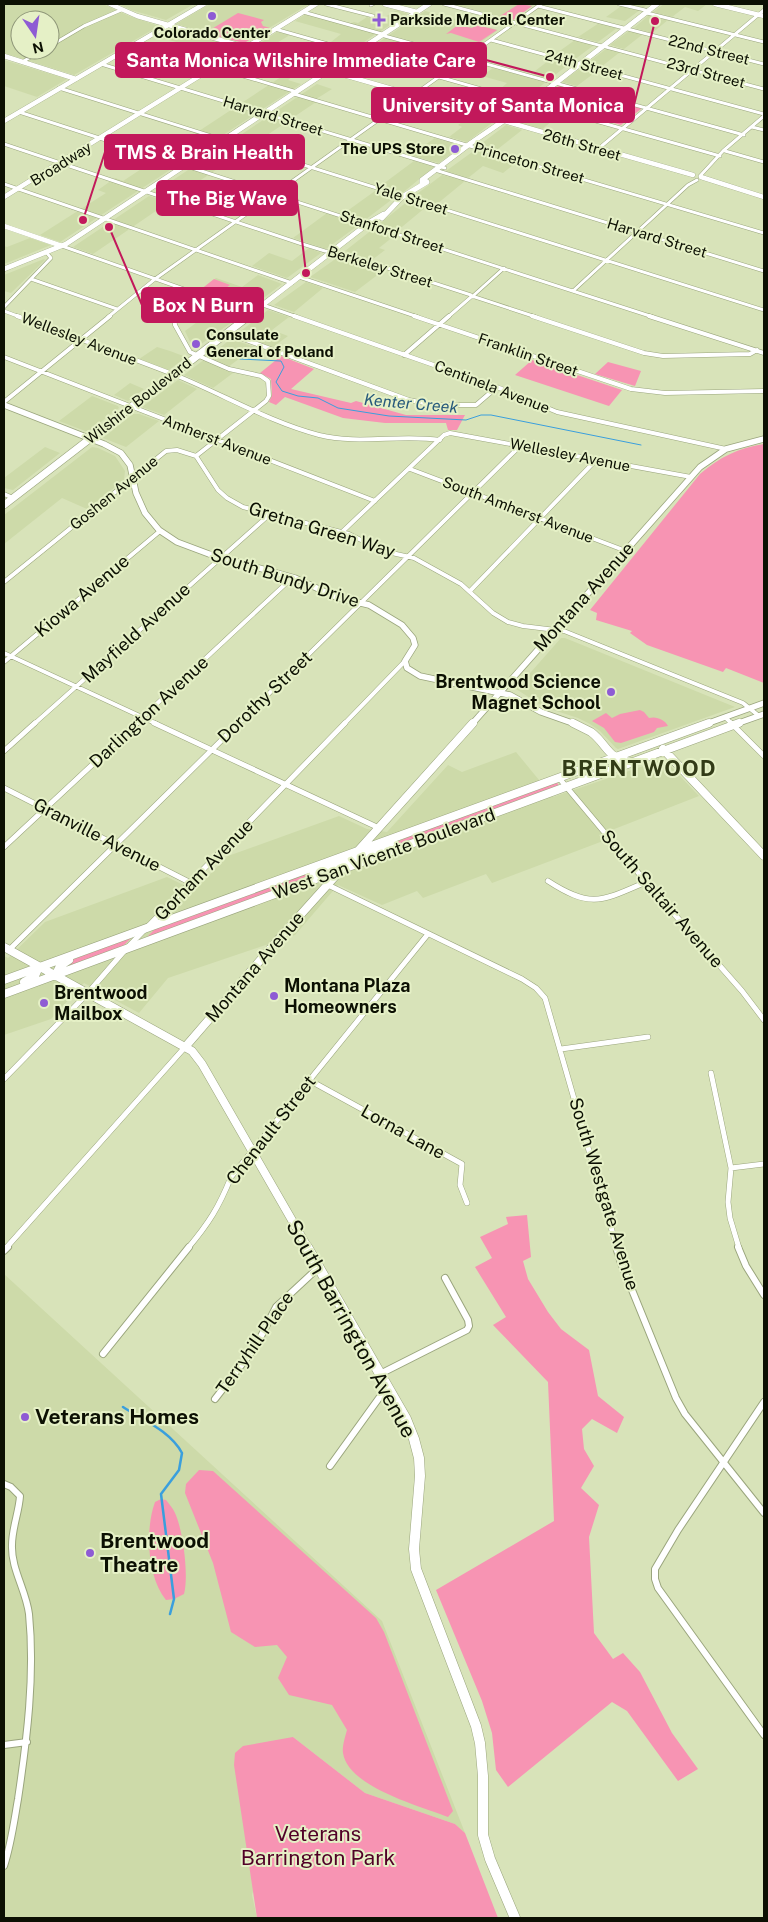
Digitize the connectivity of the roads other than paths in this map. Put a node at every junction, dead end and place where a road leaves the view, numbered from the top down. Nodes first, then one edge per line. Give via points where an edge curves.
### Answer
1 (110, 4) edge
2 (204, 4) edge
3 (316, 4) edge
4 (326, 4) edge
5 (385, 4) edge
6 (428, 4) edge
7 (444, 4) edge
8 (619, 4) edge
9 (656, 4) edge
10 (715, 4) edge
11 (540, 5) edge
12 (121, 10) junction
13 (764, 10) edge
14 (646, 11) junction
15 (303, 12) junction
16 (416, 12) junction
17 (762, 15) edge
18 (373, 16) dead end
19 (515, 22) junction
20 (168, 25) junction
21 (625, 28) junction
22 (275, 29) junction
23 (382, 35) junction
24 (735, 35) junction
25 (60, 40) edge
26 (491, 40) junction
27 (764, 42) edge
28 (135, 44) junction
29 (602, 46) junction
30 (423, 47) junction
31 (245, 48) junction
32 (716, 51) junction
33 (356, 52) junction
34 (4, 56) edge
35 (466, 58) junction
36 (26, 60) edge
37 (22, 62) junction
38 (400, 62) dead end
39 (102, 64) junction
40 (578, 64) junction
41 (764, 64) edge
42 (214, 67) junction
43 (693, 70) junction
44 (327, 71) junction
45 (439, 77) junction
46 (76, 78) junction
47 (553, 83) junction
48 (59, 88) junction
49 (181, 88) junction
50 (764, 88) edge
51 (670, 89) junction
52 (295, 93) junction
53 (412, 96) junction
54 (529, 102) junction
55 (647, 108) junction
56 (19, 112) junction
57 (264, 113) junction
58 (139, 114) junction
59 (764, 115) edge
60 (379, 119) junction
61 (4, 120) edge
62 (503, 122) junction
63 (752, 126) junction
64 (623, 128) junction
65 (764, 130) edge
66 (744, 134) junction
67 (100, 138) junction
68 (222, 140) junction
69 (350, 140) junction
70 (4, 144) edge
71 (470, 146) junction
72 (598, 149) junction
73 (725, 151) junction
74 (720, 156) junction
75 (764, 162) edge
76 (60, 163) junction
77 (185, 165) junction
78 (311, 168) junction
79 (440, 170) junction
80 (696, 177) junction
81 (4, 184) edge
82 (18, 189) junction
83 (145, 192) junction
84 (274, 194) junction
85 (403, 197) junction
86 (764, 197) edge
87 (4, 198) edge
88 (667, 204) junction
89 (384, 214) joint
90 (105, 218) junction
91 (236, 222) junction
92 (368, 224) junction
93 (4, 226) edge
94 (637, 232) junction
95 (764, 233) edge
96 (62, 246) junction
97 (196, 250) junction
98 (46, 252) junction
99 (333, 252) junction
100 (606, 260) junction
101 (5, 268) edge
102 (504, 268) junction
103 (764, 271) edge
104 (299, 277) junction
105 (31, 279) junction
106 (155, 279) junction
107 (292, 283) junction
108 (174, 286) junction
109 (573, 290) junction
110 (473, 296) junction
111 (263, 305) junction
112 (4, 307) edge
113 (117, 309) junction
114 (764, 310) edge
115 (4, 311) edge
116 (252, 313) junction
117 (439, 325) junction
118 (227, 333) junction
119 (80, 340) junction
120 (757, 350) junction
121 (764, 352) edge
122 (404, 355) junction
123 (197, 356) junction
124 (4, 357) edge
125 (42, 371) junction
126 (172, 375) junction
127 (497, 387) junction
128 (764, 392) edge
129 (4, 403) edge
130 (131, 406) junction
131 (253, 411) junction
132 (89, 439) junction
133 (218, 440) junction
134 (440, 440) junction
135 (764, 440) edge
136 (521, 445) junction
137 (726, 449) junction
138 (196, 456) junction
139 (596, 460) junction
140 (410, 469) junction
141 (691, 477) junction
142 (133, 478) junction
143 (473, 493) junction
144 (4, 494) edge
145 (13, 498) junction
146 (375, 501) junction
147 (4, 505) edge
148 (269, 515) junction
149 (540, 518) junction
150 (160, 531) junction
151 (342, 532) junction
152 (626, 551) junction
153 (409, 556) junction
154 (221, 558) junction
155 (293, 577) junction
156 (4, 582) edge
157 (470, 591) junction
158 (362, 602) junction
159 (554, 628) junction
160 (4, 653) edge
161 (10, 656) junction
162 (405, 661) junction
163 (4, 662) edge
164 (77, 686) junction
165 (500, 692) junction
166 (764, 702) edge
167 (750, 708) junction
168 (762, 716) edge
169 (725, 717) junction
170 (143, 718) junction
171 (733, 726) junction
172 (657, 742) junction
173 (211, 750) junction
174 (4, 751) edge
175 (665, 751) junction
176 (764, 756) edge
177 (614, 758) junction
178 (633, 762) junction
179 (606, 772) junction
180 (559, 778) junction
181 (286, 784) junction
182 (567, 787) junction
183 (4, 788) edge
184 (45, 809) junction
185 (421, 827) junction
186 (379, 828) junction
187 (116, 845) junction
188 (4, 847) edge
189 (360, 850) junction
190 (764, 856) edge
191 (342, 870) junction
192 (548, 881) dead end
193 (646, 882) junction
194 (191, 883) junction
195 (328, 885) junction
196 (277, 893) junction
197 (150, 926) junction
198 (428, 934) junction
199 (118, 938) junction
200 (6, 948) edge
201 (126, 949) junction
202 (39, 967) junction
203 (55, 976) junction
204 (4, 980) edge
205 (4, 990) edge
206 (4, 994) edge
207 (87, 994) junction
208 (764, 1020) edge
209 (648, 1037) dead end
210 (186, 1046) junction
211 (561, 1049) junction
212 (711, 1072) dead end
213 (4, 1079) edge
214 (309, 1080) junction
215 (251, 1152) junction
216 (764, 1164) edge
217 (731, 1168) junction
218 (467, 1203) dead end
219 (4, 1251) edge
220 (318, 1268) junction
221 (445, 1278) dead end
222 (764, 1296) edge
223 (103, 1354) dead end
224 (380, 1374) junction
225 (389, 1391) junction
226 (215, 1399) dead end
227 (764, 1402) edge
228 (723, 1461) junction
229 (330, 1466) dead end
230 (4, 1484) edge
231 (764, 1513) edge
232 (764, 1735) edge
233 (27, 1742) junction
234 (4, 1745) edge
235 (4, 1866) edge
236 (515, 1918) edge

1 - 12 street, 26th Street
2 - 20 street
3 - 15 street, Broadway
4 - 18 street
5 - 16 main road
6 - 16 main road
7 - 19 street, 23rd Street
8 - 14 street
9 - 14 main road, Wilshire Boulevard
10 - 17 street
11 - 19 street
11 - 21 street, 22nd Street
12 - 20 street, 26th Street
12 - 25 street
13 - 17 street
14 - 21 main road, Wilshire Boulevard
14 - 24 street
15 - 22 street, Broadway
15 - 23 street
16 - 23 main road
17 - 24 street
19 - 26 street
19 - 29 street, 23rd Street
20 - 28 street
20 - 31 street, 26th Street
21 - 29 main road, Wilshire Boulevard
21 - 32 street, 22nd Street
22 - 31 street, Broadway
22 - 33 street
23 - 30 street
23 - 33 main road
24 - 27 street
24 - 32 street
26 - 35 street
26 - 40 street, 24th Street
28 - 39 street
28 - 42 street, Princeton Street
29 - 40 main road, Wilshire Boulevard
29 - 43 street, 23rd Street
30 - 35 street
30 - 38 street
31 - 42 street, Broadway
31 - 44 street, 26th Street
32 - 41 street, 22nd Street
32 - 43 street
33 - 44 main road
34 - 37 street
35 - 45 street
35 - 47 street
36 - 37 street
37 - 46 street
39 - 46 street
39 - 49 street, Harvard Street
40 - 47 main road, Wilshire Boulevard
40 - 51 street, 24th Street
42 - 49 street, Broadway
42 - 52 street, Princeton Street
43 - 50 street, 23rd Street
43 - 51 street
44 - 52 main road
44 - 53 street, 26th Street
45 - 53 street
45 - 54 street
46 - 48 street
47 - 54 main road, Wilshire Boulevard
47 - 55 street
48 - 56 street
48 - 58 street, Yale Street
49 - 57 street, Harvard Street
49 - 58 street, Broadway
51 - 55 street
51 - 59 street, 24th Street
52 - 57 main road
52 - 60 street, Princeton Street
53 - 60 street
53 - 62 street, 26th Street
54 - 62 main road, Wilshire Boulevard
54 - 64 street
55 - 64 street
55 - 66 street
56 - 61 street
56 - 67 street, Stanford Street
57 - 68 main road
57 - 69 street, Harvard Street
58 - 67 street, Broadway
58 - 68 street, Yale Street
59 - 63 street
60 - 69 street
60 - 71 street, Princeton Street
62 - 71 main road, Wilshire Boulevard
62 - 72 street, 26th Street
63 - 65 street
63 - 66 street
64 - 72 street
64 - 74 street
66 - 73 street
67 - 76 street, Broadway
67 - 77 street, Stanford Street
68 - 77 main road
68 - 78 street, Yale Street
69 - 78 street
69 - 79 street, Harvard Street
70 - 76 street, Berkeley Street
71 - 79 main road, Wilshire Boulevard
71 - 88 street, Princeton Street
72 - 80 street, 26th Street
73 - 74 street
73 - 75 street
74 - 80 street
76 - 82 street, Broadway
76 - 83 street, Berkeley Street
77 - 83 main road
77 - 84 street, Stanford Street
78 - 84 street
78 - 85 street, Yale Street
79 - 85 main road, Wilshire Boulevard via 428,182
79 - 94 street, Harvard Street
80 - 86 street, 26th Street
80 - 88 street
81 - 82 street
82 - 87 street, Broadway
82 - 90 street
83 - 90 main road
83 - 91 street, Berkeley Street
84 - 91 street
84 - 92 street, Stanford Street
85 - 89 main road, Wilshire Boulevard
85 - 100 street, Yale Street
88 - 94 street
88 - 95 street, Princeton Street
89 - 92 main road, Wilshire Boulevard via 376,222
90 - 96 main road
90 - 97 street
91 - 97 street
91 - 99 street, Berkeley Street
92 - 99 main road, Wilshire Boulevard
92 - 102 street, Stanford Street
93 - 96 street
94 - 100 street
94 - 103 street, Harvard Street
96 - 98 main road
96 - 106 street
97 - 106 street
97 - 107 street
98 - 101 main road
98 - 105 street via 51,258
99 - 104 main road, Wilshire Boulevard
99 - 110 street, Berkeley Street
100 - 109 street
100 - 114 street, Yale Street
102 - 109 street, Stanford Street
102 - 110 street
104 - 107 main road, Wilshire Boulevard
104 - 117 street, Franklin Street
105 - 112 street
105 - 113 street
106 - 108 street
106 - 113 street
107 - 111 main road, Wilshire Boulevard
108 - 116 street
108 - 123 street via 171,297 175,325 190,352
109 - 120 street, Stanford Street
110 - 117 street
110 - 120 street, Berkeley Street via 654,355 750,354
111 - 116 main road, Wilshire Boulevard
111 - 122 street, Centinela Avenue
113 - 119 street
115 - 119 street, Wellesley Avenue
116 - 118 main road, Wilshire Boulevard
117 - 122 street
117 - 128 street, Franklin Street via 631,389 665,393
118 - 123 main road, Wilshire Boulevard
118 - 127 street via 409,400 476,406
119 - 125 street
119 - 126 street, Wellesley Avenue
120 - 121 street, Stanford Street
122 - 127 street, Centinela Avenue
123 - 126 main road, Wilshire Boulevard
123 - 131 street via 266,379 268,398
124 - 125 street, Amherst Avenue
125 - 129 street
125 - 130 street, Amherst Avenue
126 - 130 main road, Wilshire Boulevard
126 - 131 street, Wellesley Avenue
127 - 137 street, Centinela Avenue via 557,412
129 - 132 street, South Bundy Drive
130 - 132 main road, Wilshire Boulevard
130 - 133 street, Amherst Avenue
131 - 133 street
131 - 134 street, Wellesley Avenue via 319,436
132 - 142 street, South Bundy Drive via 124,456
132 - 145 main road, Wilshire Boulevard
133 - 138 street
133 - 146 street, Amherst Avenue
134 - 136 street, Wellesley Avenue via 450,433
134 - 140 street
135 - 137 street, Montana Avenue
136 - 139 street, Wellesley Avenue
136 - 143 street, Dorothy Street
137 - 141 street, Montana Avenue via 710,458
138 - 142 street, Goshen Avenue via 168,450
138 - 148 street, Gretna Green Way via 227,498
139 - 141 street, Wellesley Avenue
139 - 149 street
140 - 143 street, South Amherst Avenue
140 - 146 street
141 - 152 street, Montana Avenue
142 - 150 street, South Bundy Drive via 139,502
142 - 156 street, Goshen Avenue
143 - 149 street, South Amherst Avenue
143 - 153 street, Dorothy Street
144 - 145 street
145 - 147 main road, Wilshire Boulevard
146 - 151 street
148 - 151 street, Gretna Green Way
148 - 154 street, Mayfield Avenue
149 - 152 street, South Amherst Avenue
149 - 157 street
150 - 154 street, South Bundy Drive via 183,545
150 - 161 street, Kiowa Avenue
151 - 153 street, Gretna Green Way via 384,551
152 - 159 street, Montana Avenue
153 - 157 street, Gretna Green Way
153 - 158 street, Dorothy Street
154 - 155 street, South Bundy Drive
154 - 164 street, Mayfield Avenue
155 - 158 street, South Bundy Drive via 334,596
155 - 170 street, Darlington Avenue
157 - 159 street, Gretna Green Way via 493,613 508,622
158 - 162 street, South Bundy Drive via 412,633 415,645
158 - 173 street, Dorothy Street
159 - 165 street, Montana Avenue
159 - 167 street, Gretna Green Way
160 - 161 street
161 - 163 street, Kiowa Avenue
161 - 164 street
162 - 165 street via 407,668 420,676
162 - 181 street, Gorham Avenue
164 - 170 street
164 - 174 street, Mayfield Avenue
165 - 177 street via 584,728
165 - 186 street, Montana Avenue
166 - 167 street, West San Vicente Boulevard
167 - 168 street, Gretna Green Way
167 - 169 street, West San Vicente Boulevard
168 - 171 street, West San Vicente Boulevard
169 - 171 street
169 - 172 street, West San Vicente Boulevard
170 - 173 street
170 - 184 street, Darlington Avenue
171 - 175 street, West San Vicente Boulevard
171 - 176 street
172 - 175 street
172 - 177 street, West San Vicente Boulevard
173 - 181 street
173 - 187 street, Dorothy Street
175 - 178 street, West San Vicente Boulevard
175 - 190 street
177 - 178 street
177 - 179 street
177 - 180 street, West San Vicente Boulevard
178 - 179 street, West San Vicente Boulevard
179 - 182 street, West San Vicente Boulevard
180 - 182 street, South Saltair Avenue
180 - 185 street, West San Vicente Boulevard
181 - 186 street
181 - 194 street, Gorham Avenue
182 - 191 street, West San Vicente Boulevard
182 - 193 street, South Saltair Avenue
183 - 184 street, Granville Avenue
184 - 187 street, Granville Avenue
184 - 188 street, Darlington Avenue
185 - 189 street, West San Vicente Boulevard
185 - 191 street via 357,858
186 - 189 street, Montana Avenue
187 - 194 street, Granville Avenue
187 - 200 street, Dorothy Street
189 - 191 street, Montana Avenue
189 - 196 street via 335,866
189 - 197 street, West San Vicente Boulevard
191 - 195 street, Montana Avenue
191 - 196 street, West San Vicente Boulevard
192 - 193 street via 592,902 603,901
193 - 208 street, South Saltair Avenue
194 - 197 street, Gorham Avenue
195 - 198 street, South Westgate Avenue
195 - 210 street, Montana Avenue
196 - 201 street, West San Vicente Boulevard
197 - 199 street, West San Vicente Boulevard
197 - 201 street, Gorham Avenue
198 - 211 street, South Westgate Avenue via 536,988 547,1001
198 - 214 street, Chenault Street
199 - 202 street, West San Vicente Boulevard
199 - 203 street via 63,963
200 - 202 street, South Barrington Avenue
201 - 203 street, West San Vicente Boulevard
201 - 207 street, Gorham Avenue
202 - 203 street, South Barrington Avenue
202 - 204 street, West San Vicente Boulevard
202 - 205 street via 30,980
203 - 206 street, West San Vicente Boulevard
203 - 207 street, South Barrington Avenue
207 - 210 street, South Barrington Avenue
207 - 213 street, Gorham Avenue
209 - 211 street
210 - 215 street, South Barrington Avenue via 202,1064
210 - 219 street, Montana Avenue
211 - 228 street, South Westgate Avenue via 620,1257 644,1322 678,1403
212 - 217 street
214 - 215 street, Chenault Street
214 - 218 street, Lorna Lane via 462,1164 460,1185
215 - 220 street, South Barrington Avenue
215 - 223 street, Chenault Street via 229,1180 212,1219
216 - 217 street
217 - 222 street via 727,1183 732,1231 747,1268
220 - 224 street, South Barrington Avenue
220 - 226 street, Terryhill Place via 276,1307 259,1343
221 - 224 street via 468,1320 467,1330
224 - 225 street, South Barrington Avenue
225 - 229 street via 379,1398
225 - 236 street, South Barrington Avenue via 411,1430 419,1454 421,1487 413,1545 416,1569 476,1726 483,1768 482,1824 486,1847
227 - 228 street
228 - 231 street, South Westgate Avenue
228 - 232 street via 669,1545 655,1569 654,1579
230 - 233 street via 20,1496 12,1552 29,1612 31,1691
233 - 234 street
233 - 235 street

